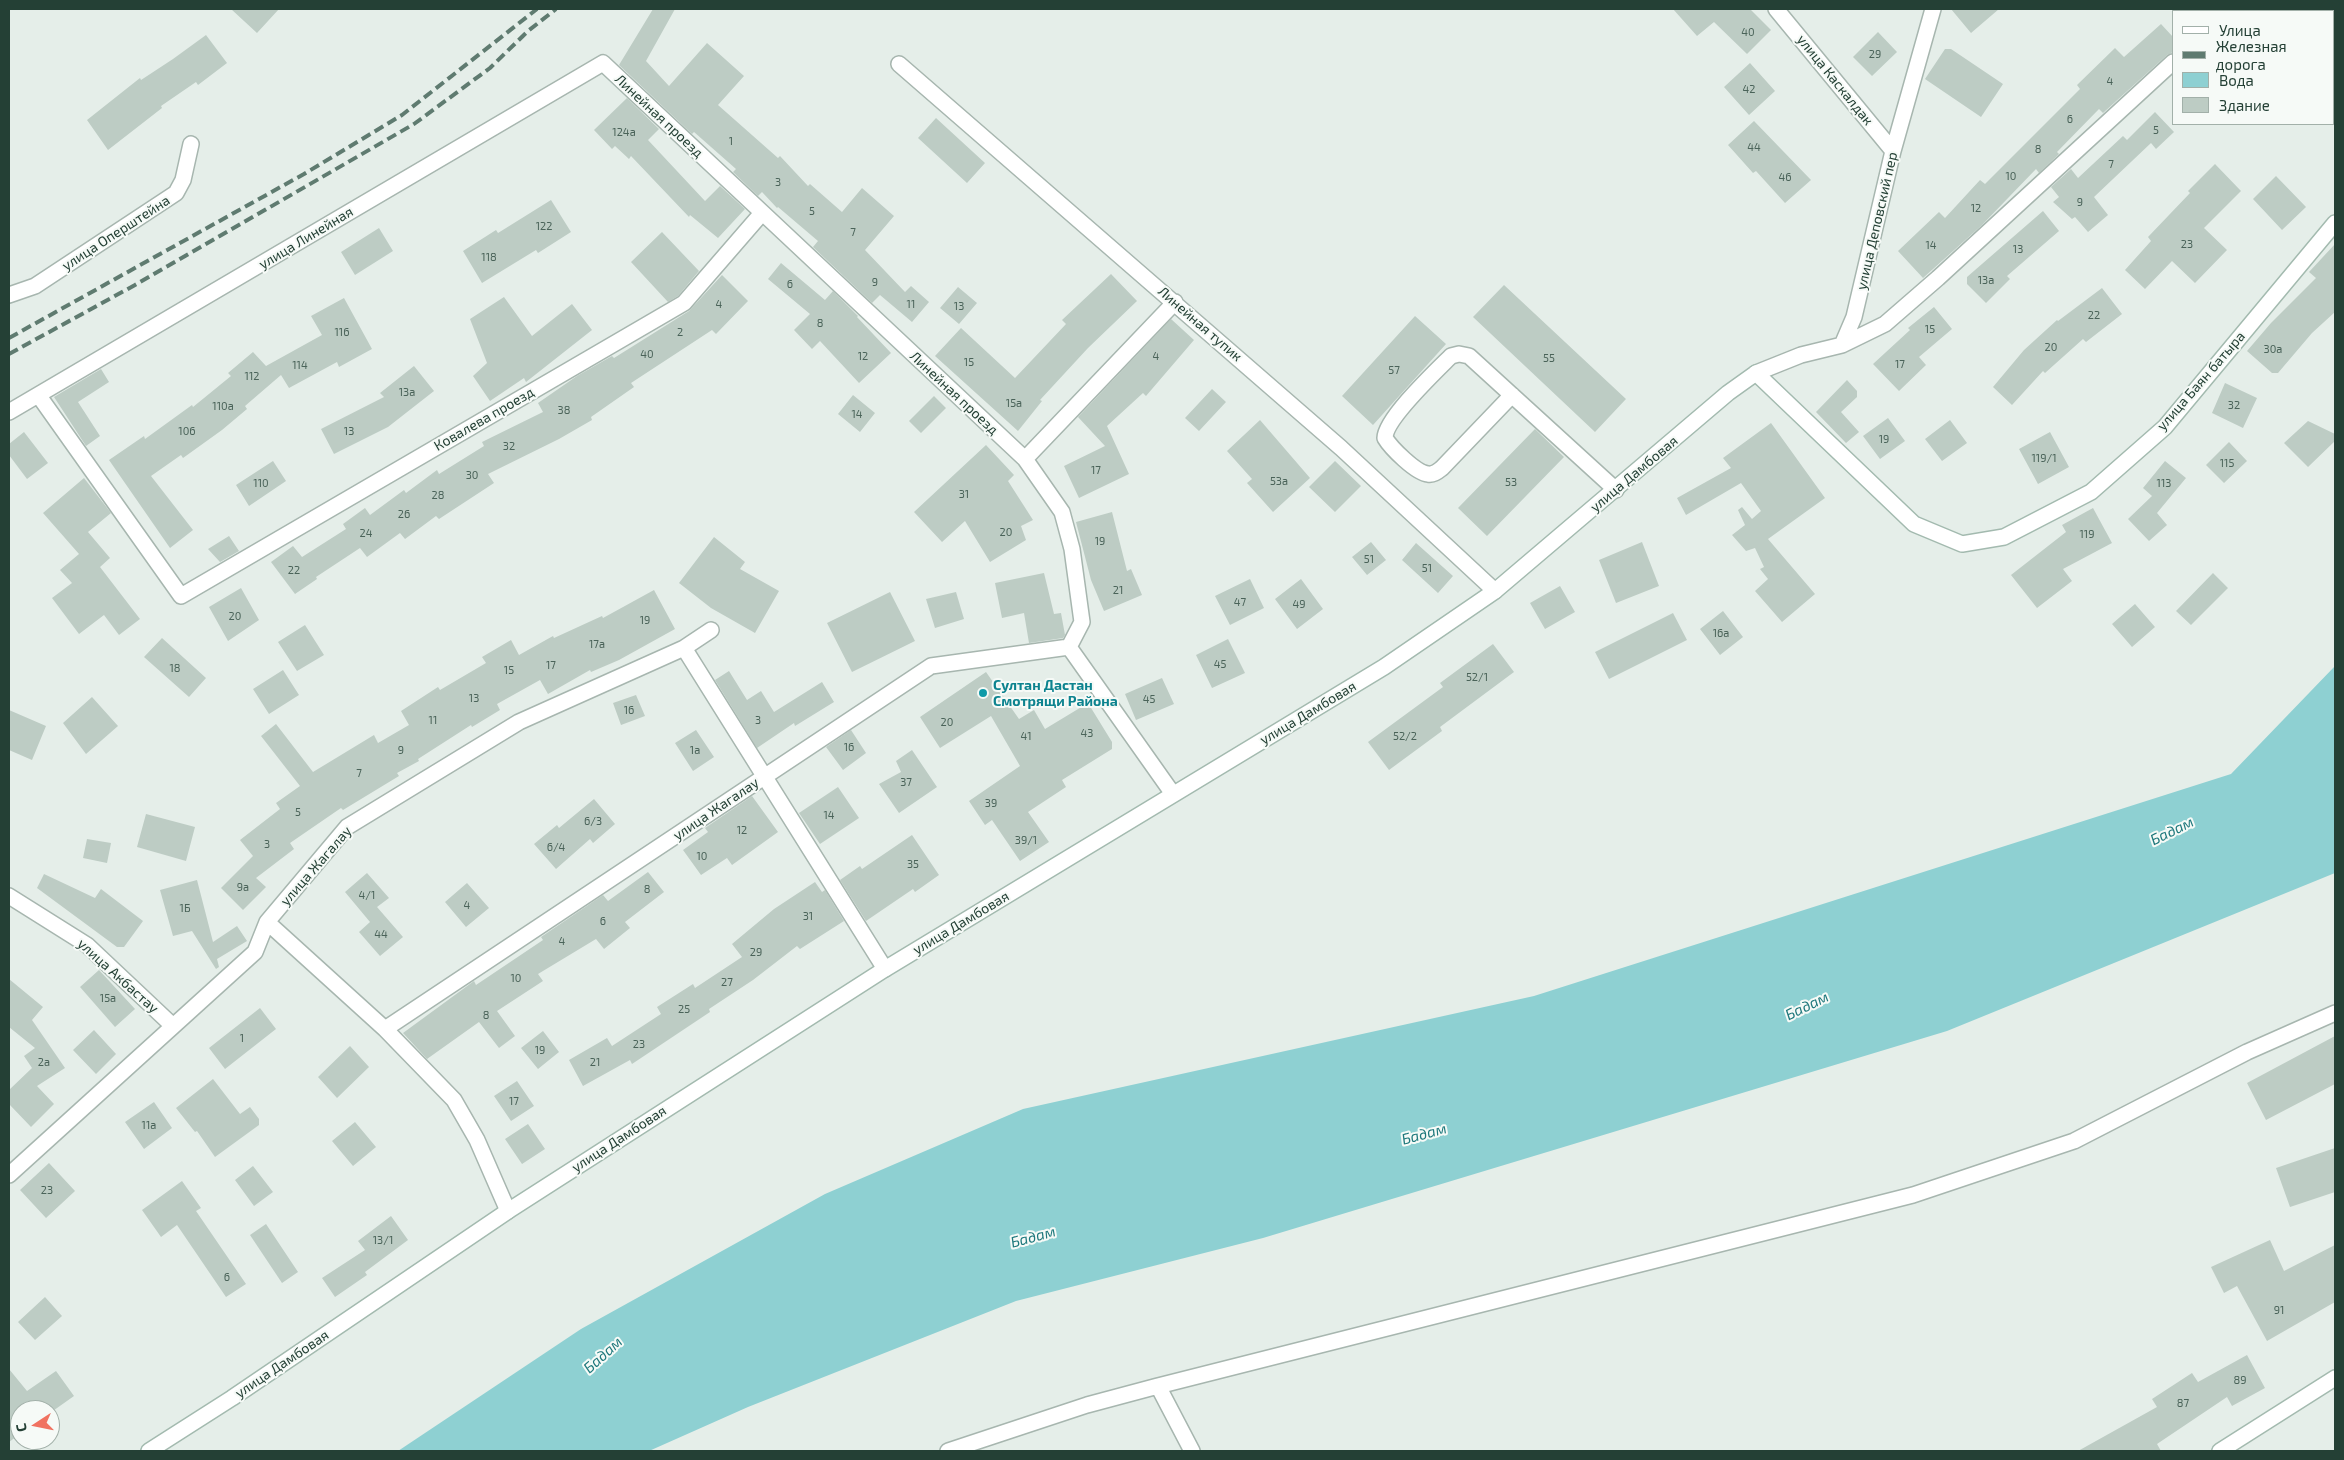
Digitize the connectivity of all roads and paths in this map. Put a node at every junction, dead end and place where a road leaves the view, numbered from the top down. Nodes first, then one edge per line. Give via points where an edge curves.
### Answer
1 (1776, 9) edge
2 (1934, 9) edge
3 (602, 63) joint
4 (2172, 63) edge
5 (900, 64) dead end
6 (191, 144) dead end
7 (1893, 151) junction
8 (762, 213) junction
9 (2335, 223) edge
10 (9, 295) edge
11 (1175, 302) junction
12 (1842, 345) junction
13 (1756, 373) junction
14 (39, 396) junction
15 (1512, 396) junction
16 (9, 412) edge
17 (1025, 460) junction
18 (1616, 490) junction
19 (1494, 591) junction
20 (711, 630) dead end
21 (1069, 647) junction
22 (684, 648) junction
23 (763, 777) junction
24 (1173, 794) junction
25 (9, 896) edge
26 (267, 922) junction
27 (885, 969) junction
28 (2335, 1013) edge
29 (174, 1026) junction
30 (385, 1029) junction
31 (9, 1176) edge
32 (508, 1211) junction
33 (2335, 1378) edge
34 (1158, 1386) junction
35 (149, 1451) edge
36 (948, 1451) edge
37 (1192, 1451) edge
38 (2220, 1451) edge

1 - 7 street, улица Каскалдак
2 - 7 street, улица Деповский пер
3 - 8 street, Линейная проезд
3 - 14 street, улица Линейная
4 - 12 street via 1932,284 1885,324
5 - 11 street, Линейная тупик
6 - 10 street, улица Оперштейна via 183,180 176,193 35,286
7 - 12 street, улица Деповский пер via 1854,317
8 - 14 street, Ковалева проезд via 684,303 182,596
8 - 17 street, Линейная проезд
9 - 13 street, улица Баян батыра via 2165,427 2091,492 2004,537 1962,544 1914,524
11 - 17 street
11 - 19 street, Линейная тупик via 1341,448
12 - 13 street via 1801,355
13 - 18 street, улица Дамбовая via 1728,393
14 - 16 street, улица Линейная
15 - 15 street via 1469,356 1451,356 1393,419 1385,438 1406,461 1426,474 1434,474
15 - 18 street
17 - 21 street, Линейная проезд via 1062,512 1072,549 1082,622
18 - 19 street, улица Дамбовая
19 - 24 street, улица Дамбовая via 1384,667
20 - 22 street, улица Жагалау
21 - 23 street, улица Жагалау via 931,666
21 - 24 street
22 - 23 street
22 - 26 street, улица Жагалау via 519,722 347,827
23 - 27 street
23 - 30 street, улица Жагалау
24 - 27 street, улица Дамбовая
25 - 29 street, улица Акбастау via 87,945
26 - 29 street, улица Жагалау via 255,952
26 - 30 street
27 - 32 street, улица Дамбовая
28 - 34 street via 2247,1052 2074,1140 1913,1196
29 - 31 street, улица Жагалау
30 - 32 street via 454,1100 477,1140
32 - 35 street, улица Дамбовая
33 - 38 street
34 - 36 street via 1087,1405
34 - 37 street

